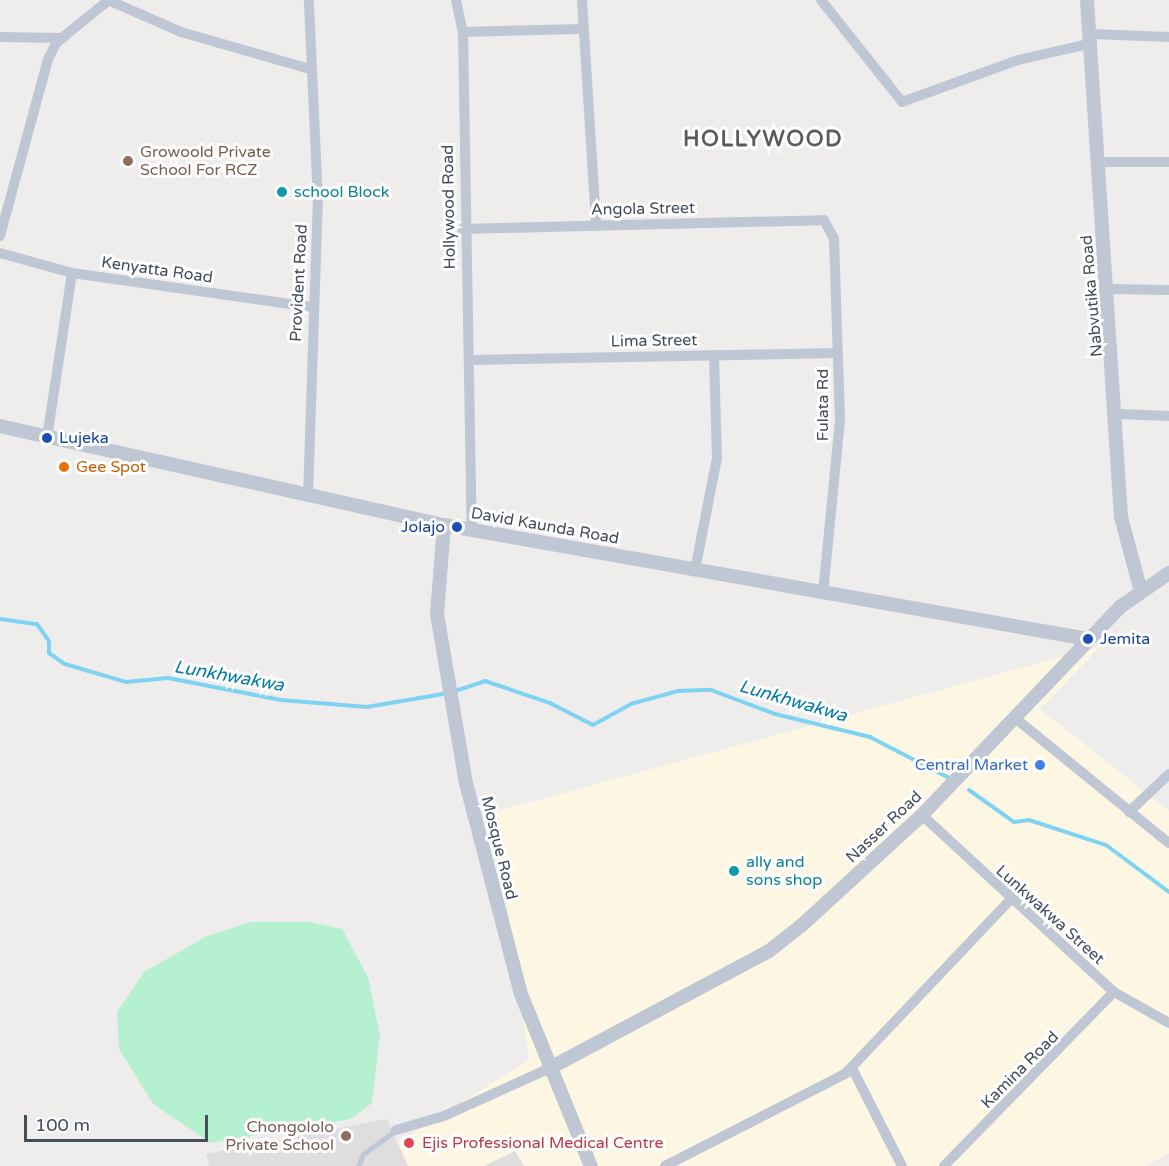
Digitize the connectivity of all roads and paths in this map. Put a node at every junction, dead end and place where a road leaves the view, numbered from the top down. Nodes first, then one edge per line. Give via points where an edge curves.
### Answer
1 (309, 0) edge
2 (456, 0) edge
3 (582, 0) edge
4 (821, 0) edge
5 (1088, 0) edge
6 (114, 1) edge
7 (580, 29) junction
8 (463, 32) junction
9 (0, 37) edge
10 (1169, 37) edge
11 (63, 38) junction
12 (1092, 39) junction
13 (310, 69) junction
14 (1098, 162) junction
15 (1169, 162) edge
16 (824, 220) joint
17 (596, 225) junction
18 (462, 229) junction
19 (0, 236) edge
20 (0, 253) edge
21 (72, 273) junction
22 (1108, 289) junction
23 (1169, 290) edge
24 (311, 308) junction
25 (838, 353) junction
26 (714, 355) junction
27 (471, 360) junction
28 (1118, 414) junction
29 (1169, 416) edge
30 (0, 426) edge
31 (47, 438) junction
32 (308, 496) junction
33 (444, 525) junction
34 (472, 529) junction
35 (695, 570) junction
36 (1169, 573) edge
37 (1140, 588) junction
38 (823, 592) junction
39 (1088, 639) junction
40 (1015, 718) junction
41 (1169, 774) edge
42 (1129, 812) junction
43 (922, 815) junction
44 (1169, 843) edge
45 (1010, 900) junction
46 (1114, 992) junction
47 (1169, 1023) edge
48 (852, 1068) junction
49 (548, 1069) junction
50 (396, 1130) joint
51 (358, 1166) edge
52 (591, 1166) edge
53 (665, 1166) edge
54 (902, 1166) edge
55 (944, 1166) edge

1 - 13 street, Provident Road
2 - 8 street, Hollywood Road
3 - 7 street
4 - 12 street via 902,102 1018,60
5 - 12 street, Nabvutika Road
6 - 11 street
6 - 13 street via 181,32
7 - 8 street
7 - 17 street
8 - 18 street, Hollywood Road
9 - 11 street
10 - 12 street
11 - 19 street via 48,59
12 - 14 street, Nabvutika Road
13 - 24 street, Provident Road via 318,202
14 - 15 street
14 - 22 street, Nabvutika Road
16 - 17 street, Angola Street
16 - 25 street, Fulata Rd via 834,239
17 - 18 street, Angola Street
18 - 27 street, Hollywood Road
20 - 21 street, Kenyatta Road
21 - 24 street, Kenyatta Road
21 - 31 street
22 - 23 street
22 - 28 street, Nabvutika Road
24 - 32 street, Provident Road
25 - 26 street, Lima Street
25 - 38 street, Fulata Rd via 840,430
26 - 27 street, Lima Street
26 - 35 street via 717,458
27 - 34 street, Hollywood Road
28 - 29 street
28 - 37 street, Nabvutika Road via 1121,517
30 - 31 street, David Kaunda Road
31 - 32 street, David Kaunda Road
32 - 33 street, David Kaunda Road
33 - 34 street, David Kaunda Road
33 - 49 street, Mosque Road via 437,614 444,678 503,931
34 - 35 street, David Kaunda Road
35 - 38 street, David Kaunda Road
36 - 37 street, Nasser Road
37 - 39 street, Nasser Road
38 - 39 street, David Kaunda Road
39 - 40 street, Nasser Road
40 - 42 street
40 - 43 street, Nasser Road
41 - 42 street
42 - 44 street
43 - 45 street, Lunkwakwa Street
43 - 49 street, Nasser Road via 769,951
45 - 46 street, Lunkwakwa Street
45 - 48 street
46 - 47 street, Lunkwakwa Street
46 - 55 street, Kamina Road
48 - 53 street
48 - 54 street
49 - 50 street via 444,1116
49 - 52 street, Mosque Road
50 - 51 lane via 363,1154

